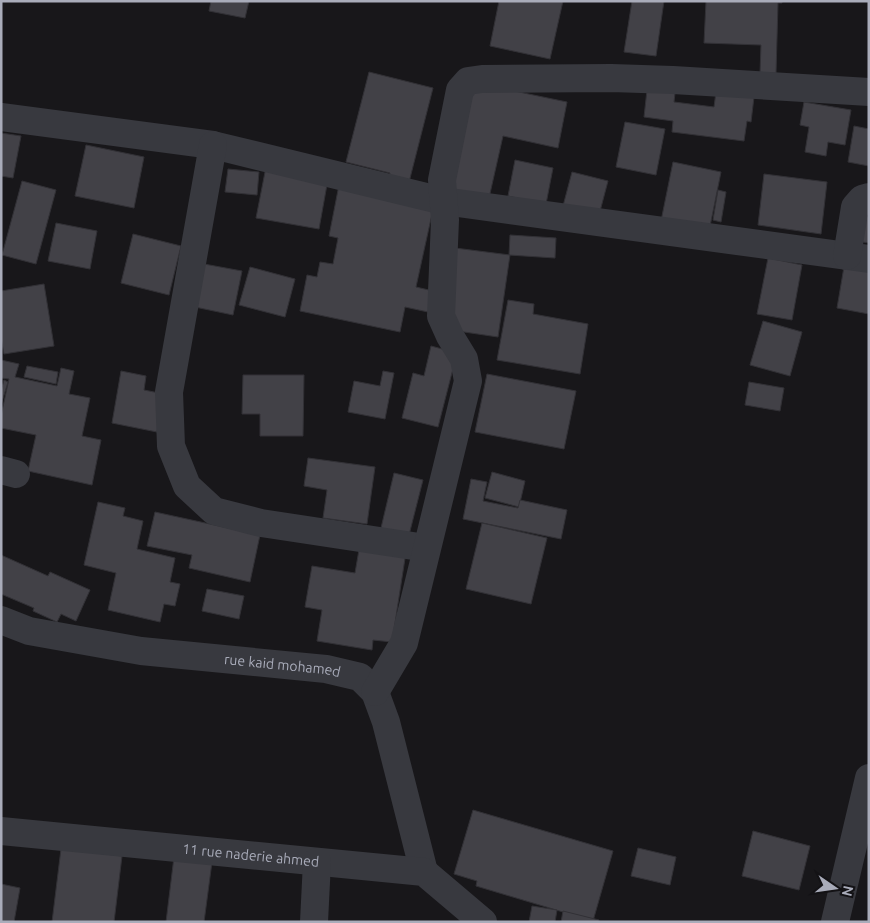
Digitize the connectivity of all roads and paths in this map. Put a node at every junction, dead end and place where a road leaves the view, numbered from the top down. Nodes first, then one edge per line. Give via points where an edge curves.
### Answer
1 (869, 92) edge
2 (1, 117) edge
3 (213, 145) junction
4 (869, 197) edge
5 (443, 201) junction
6 (858, 257) edge
7 (426, 548) junction
8 (1, 620) edge
9 (375, 692) junction
10 (869, 778) edge
11 (1, 831) edge
12 (317, 862) junction
13 (424, 872) junction
14 (314, 922) edge
15 (483, 922) edge
16 (835, 922) edge

1 - 5 street via 664,79 468,81 460,90 442,180
2 - 3 street
3 - 5 street
3 - 7 street via 169,392 171,446 188,486 214,511 261,523
4 - 6 street via 855,207
5 - 6 street
5 - 7 street via 442,316 464,359 468,381
7 - 9 street via 404,643
8 - 9 street, rue kaid mohamed via 29,632 141,652 326,669 360,677
9 - 13 street, rue kaid mohamed via 386,722
10 - 16 street
11 - 12 street, 11 rue naderie ahmed
12 - 13 street, 11 rue naderie ahmed
12 - 14 street
13 - 15 street

